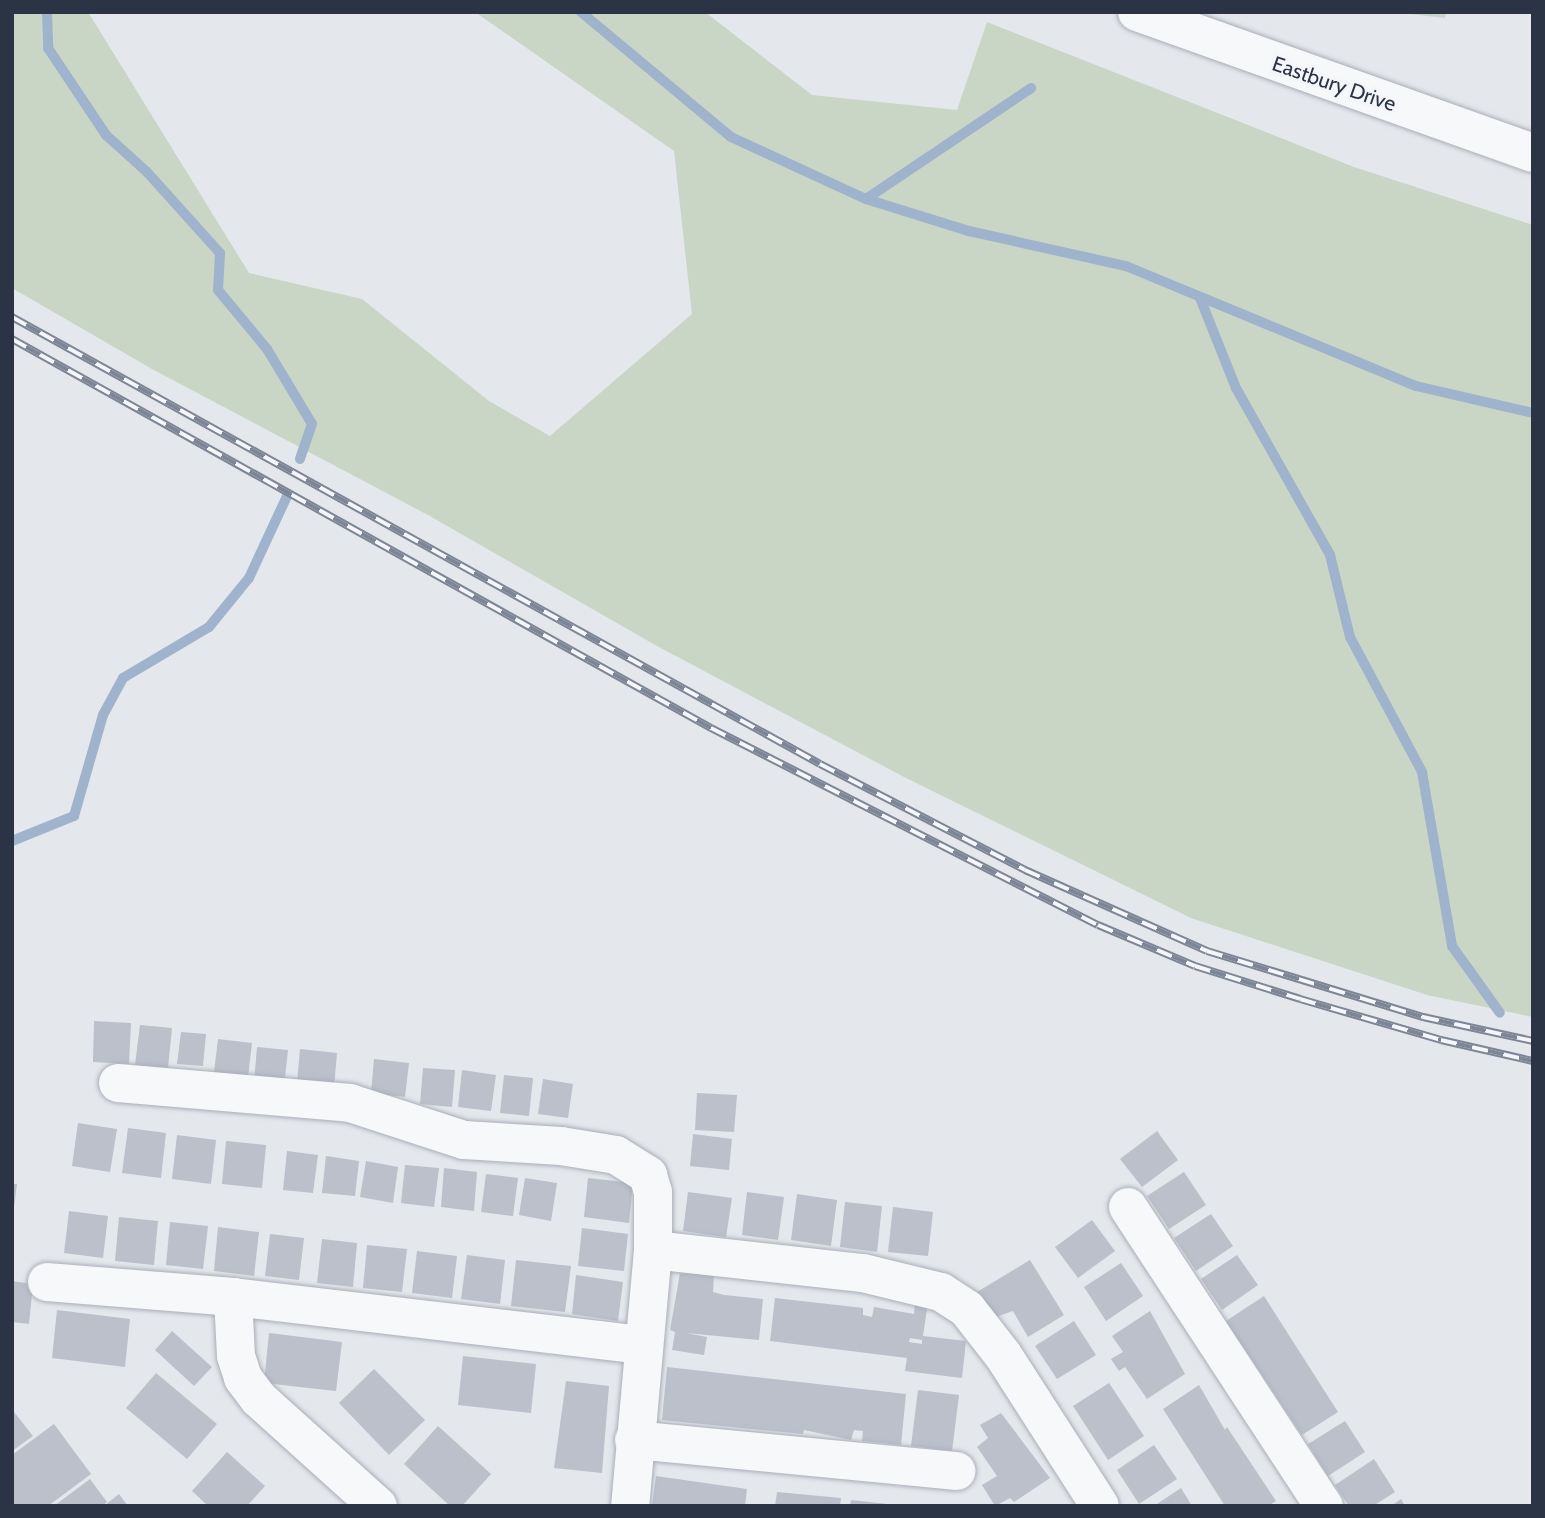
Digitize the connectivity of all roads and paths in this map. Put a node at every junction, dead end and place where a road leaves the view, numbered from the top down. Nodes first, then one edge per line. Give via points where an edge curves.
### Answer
1 (1137, 12) edge
2 (1533, 153) edge
3 (118, 1083) dead end
4 (1128, 1207) dead end
5 (653, 1250) junction
6 (47, 1282) dead end
7 (233, 1297) junction
8 (643, 1345) junction
9 (634, 1440) junction
10 (957, 1471) dead end
11 (378, 1506) edge
12 (630, 1506) edge
13 (1100, 1506) edge
14 (1324, 1506) edge

1 - 2 street, Eastbury Drive
3 - 5 street via 350,1103 464,1140 561,1146 615,1155 648,1175 653,1192
4 - 14 street
5 - 8 street
5 - 13 street via 863,1273 941,1292 967,1309 1003,1356
6 - 7 street
7 - 8 street
7 - 11 street via 236,1356 243,1378 259,1399
8 - 9 street
9 - 10 street
9 - 12 street

